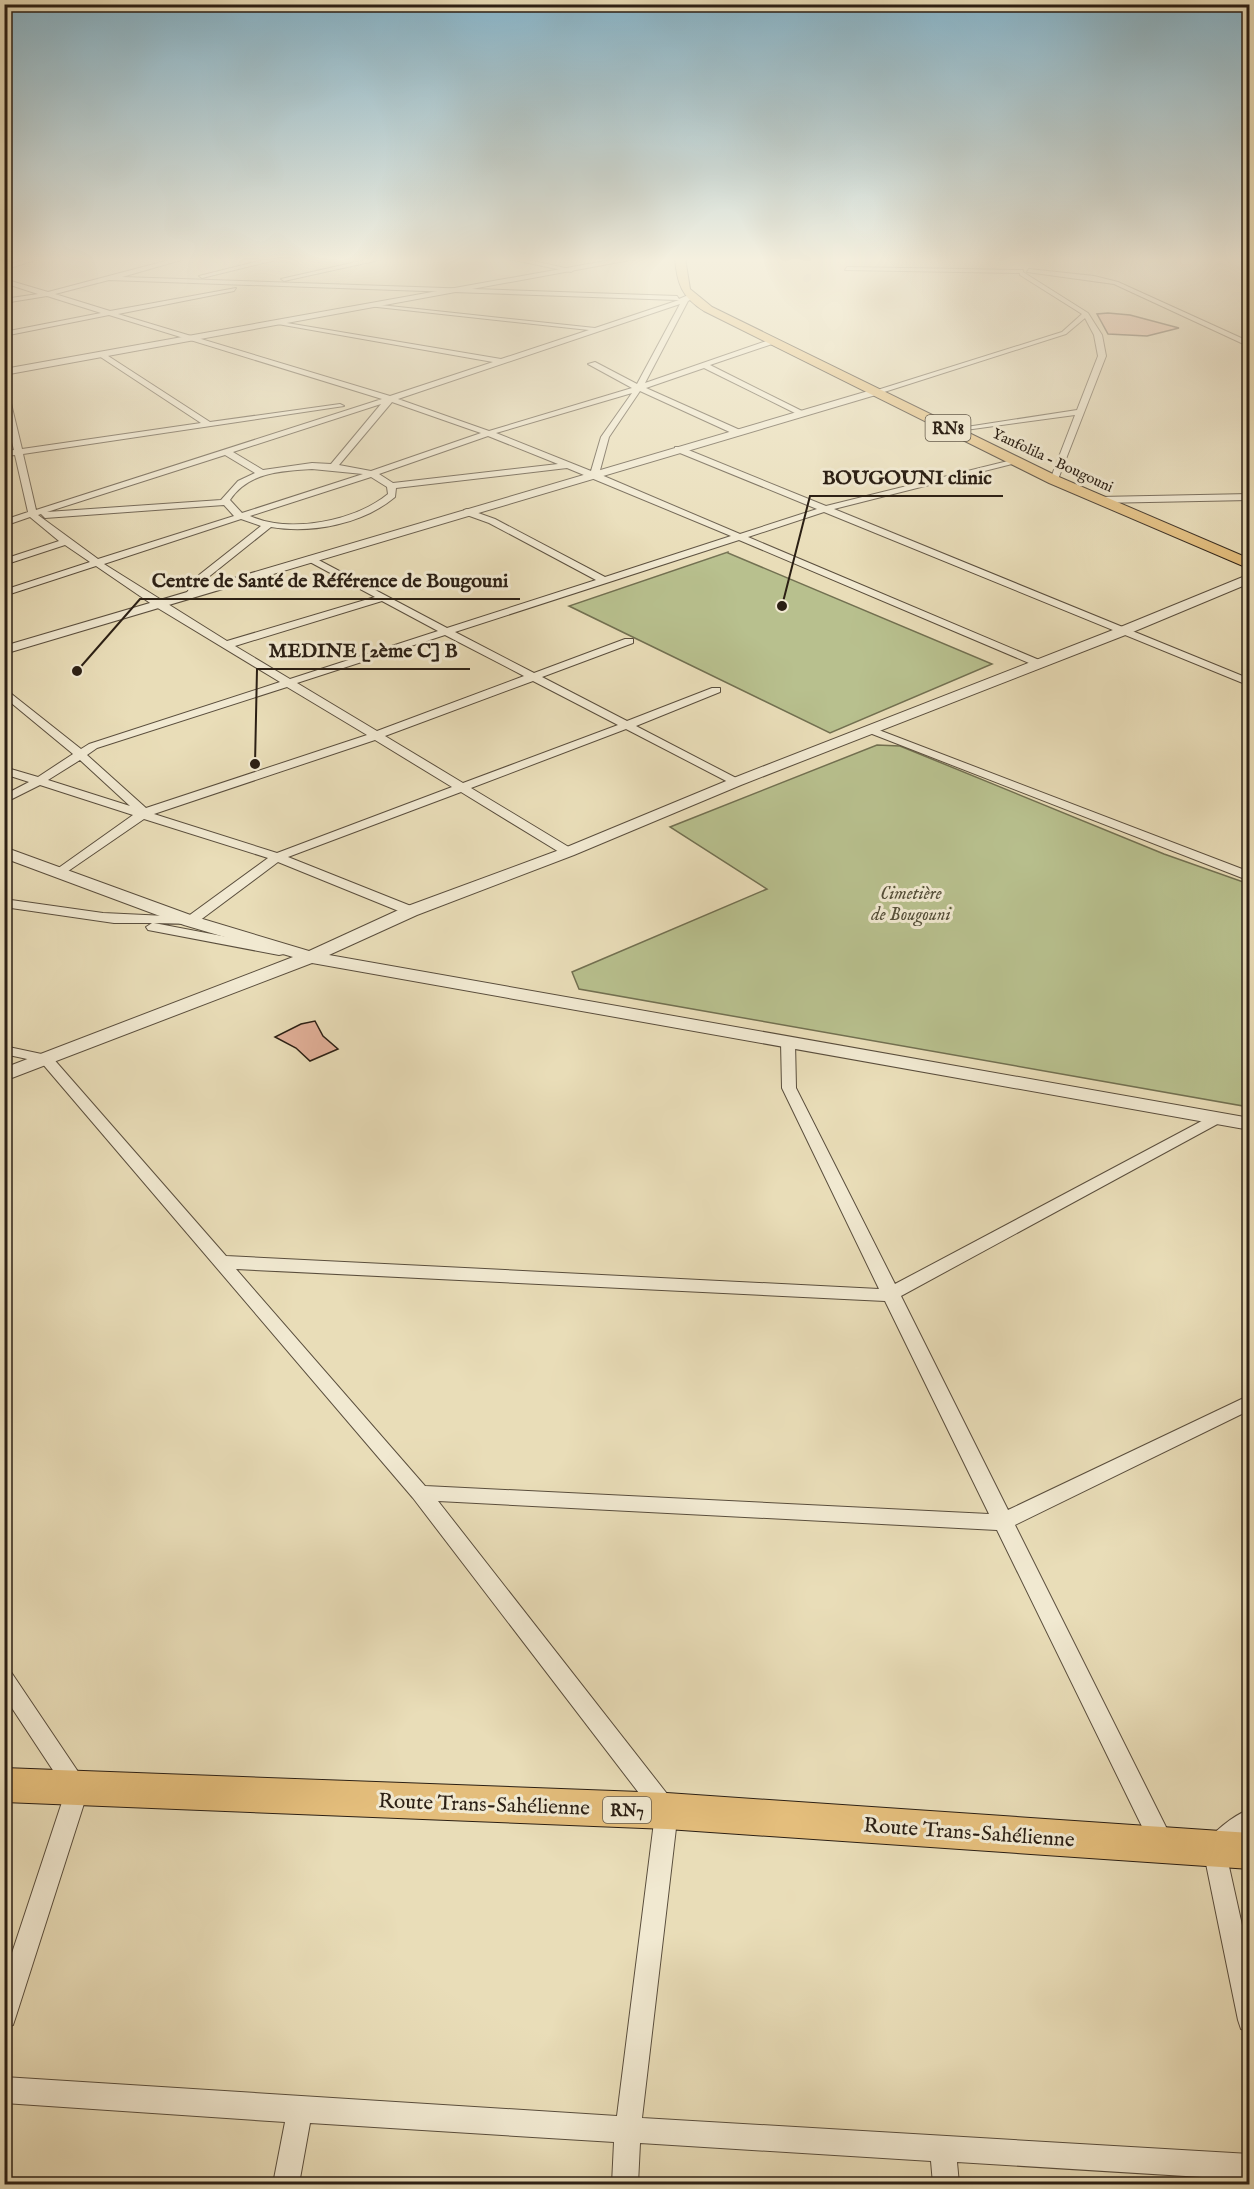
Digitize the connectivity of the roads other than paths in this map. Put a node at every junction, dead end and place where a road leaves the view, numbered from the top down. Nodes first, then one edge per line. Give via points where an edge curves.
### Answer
1 (68, 360) edge
2 (111, 360) edge
3 (258, 360) edge
4 (497, 360) edge
5 (654, 360) edge
6 (715, 360) edge
7 (811, 360) edge
8 (977, 360) edge
9 (1100, 360) edge
10 (502, 361) joint
11 (592, 364) dead end
12 (704, 364) junction
13 (4, 372) edge
14 (639, 388) junction
15 (4, 391) edge
16 (875, 392) junction
17 (385, 400) junction
18 (1080, 412) junction
19 (802, 413) junction
20 (207, 424) junction
21 (951, 430) junction
22 (737, 432) junction
23 (489, 433) junction
24 (678, 450) junction
25 (225, 451) junction
26 (17, 452) junction
27 (4, 454) edge
28 (1013, 461) junction
29 (568, 465) junction
30 (333, 467) junction
31 (263, 474) junction
32 (371, 474) junction
33 (594, 475) junction
34 (1054, 480) junction
35 (391, 486) junction
36 (1250, 497) edge
37 (1099, 500) junction
38 (225, 502) junction
39 (825, 509) junction
40 (467, 512) junction
41 (32, 514) junction
42 (241, 516) junction
43 (4, 523) edge
44 (268, 525) junction
45 (742, 537) junction
46 (66, 542) junction
47 (311, 559) junction
48 (4, 562) edge
49 (97, 563) junction
50 (1250, 565) edge
51 (1250, 578) edge
52 (605, 581) junction
53 (4, 593) edge
54 (190, 595) junction
55 (383, 598) junction
56 (160, 604) junction
57 (1123, 631) junction
58 (447, 632) junction
59 (629, 641) dead end
60 (226, 645) junction
61 (4, 650) edge
62 (1040, 664) junction
63 (535, 676) junction
64 (1250, 683) edge
65 (289, 684) junction
66 (716, 690) dead end
67 (4, 691) edge
68 (628, 725) junction
69 (871, 730) junction
70 (375, 736) junction
71 (80, 753) junction
72 (4, 770) edge
73 (38, 782) junction
74 (736, 782) junction
75 (461, 787) junction
76 (4, 800) edge
77 (144, 813) junction
78 (4, 852) edge
79 (568, 852) junction
80 (277, 857) junction
81 (61, 872) junction
82 (1250, 877) edge
83 (8, 906) edge
84 (411, 911) junction
85 (105, 917) junction
86 (190, 921) junction
87 (310, 957) junction
88 (788, 1042) junction
89 (4, 1050) edge
90 (46, 1059) junction
91 (4, 1075) edge
92 (1218, 1118) junction
93 (1250, 1124) edge
94 (221, 1262) junction
95 (889, 1295) junction
96 (1250, 1402) edge
97 (420, 1493) junction
98 (1002, 1522) junction
99 (4, 1678) edge
100 (4, 1785) edge
101 (78, 1788) junction
102 (667, 1811) junction
103 (1250, 1819) edge
104 (1163, 1846) junction
105 (1232, 1850) edge
106 (4, 2016) edge
107 (1250, 2020) edge
108 (4, 2090) edge
109 (300, 2110) junction
110 (628, 2130) junction
111 (943, 2149) junction
112 (1250, 2167) edge
113 (286, 2184) edge
114 (625, 2184) edge
115 (946, 2184) edge

1 - 13 street
2 - 20 street
3 - 17 street
4 - 10 street
5 - 14 street
6 - 12 street
7 - 16 main road, Yanfolila - Bougouni / RN8
8 - 16 street
9 - 18 street
10 - 17 street
11 - 14 street
12 - 14 street
12 - 19 street
14 - 22 street
14 - 23 street
14 - 33 street via 605,437
15 - 26 street
16 - 19 street
16 - 21 main road, Yanfolila - Bougouni / RN8
17 - 20 street
17 - 23 street
17 - 25 street
17 - 30 street
18 - 21 street
18 - 34 street
19 - 22 street
20 - 26 street
21 - 28 main road, Yanfolila - Bougouni / RN8
22 - 24 street
23 - 29 street
23 - 32 street
24 - 33 street
24 - 39 street
25 - 31 street
25 - 41 street
26 - 27 street
26 - 41 street
28 - 34 main road, Yanfolila - Bougouni / RN8
28 - 39 street
29 - 33 street
29 - 35 street
30 - 31 street
30 - 32 street
31 - 38 street via 230,489
32 - 35 street
32 - 42 street
33 - 40 street
33 - 45 street
34 - 37 main road, Yanfolila - Bougouni / RN8
35 - 44 street via 392,495 385,505 360,517 322,524
36 - 37 street
37 - 50 main road, Yanfolila - Bougouni / RN8
38 - 41 street
38 - 42 street via 228,509
39 - 45 street
39 - 57 street
40 - 47 street
40 - 52 street via 492,521
41 - 43 street
41 - 46 street
42 - 44 street
42 - 49 street
44 - 54 street via 202,577
45 - 52 street
45 - 62 street
46 - 48 street
46 - 49 street
47 - 54 street
47 - 55 street
49 - 53 street
49 - 56 street
51 - 57 street
52 - 58 street
54 - 56 street
55 - 58 street
55 - 60 street
56 - 60 street
56 - 61 street
57 - 62 street
57 - 64 street
58 - 63 street
58 - 65 street
59 - 63 street
60 - 65 street
62 - 69 street
63 - 68 street
63 - 70 street
65 - 70 street
65 - 71 street
66 - 68 street
67 - 71 street
68 - 74 street
68 - 75 street
69 - 74 street
69 - 82 street
70 - 75 street
70 - 77 street
71 - 73 street
71 - 77 street
72 - 73 street
73 - 76 street
73 - 77 street
74 - 79 street
75 - 79 street
75 - 80 street
77 - 80 street
77 - 81 street
78 - 81 street
79 - 84 street
80 - 84 street
80 - 86 street
81 - 86 street
83 - 85 street
84 - 87 street
85 - 86 street
85 - 87 street
86 - 87 street
87 - 88 street
87 - 90 street
88 - 92 street
88 - 95 street via 789,1088
89 - 90 street
90 - 91 street
90 - 94 street
92 - 93 street
92 - 95 street
94 - 95 street
94 - 97 street
95 - 98 street
96 - 98 street
97 - 98 street
97 - 102 street
98 - 104 street
99 - 101 street
100 - 101 highway, Route Trans-Sahélienne / RN7
101 - 102 highway, Route Trans-Sahélienne / RN7
101 - 106 street
102 - 104 highway, Route Trans-Sahélienne / RN7
102 - 110 street
103 - 105 street
104 - 105 highway, Route Trans-Sahélienne / RN7
105 - 107 street
108 - 109 street
109 - 110 street
109 - 113 street
110 - 111 street
110 - 114 street
111 - 112 street
111 - 115 street

